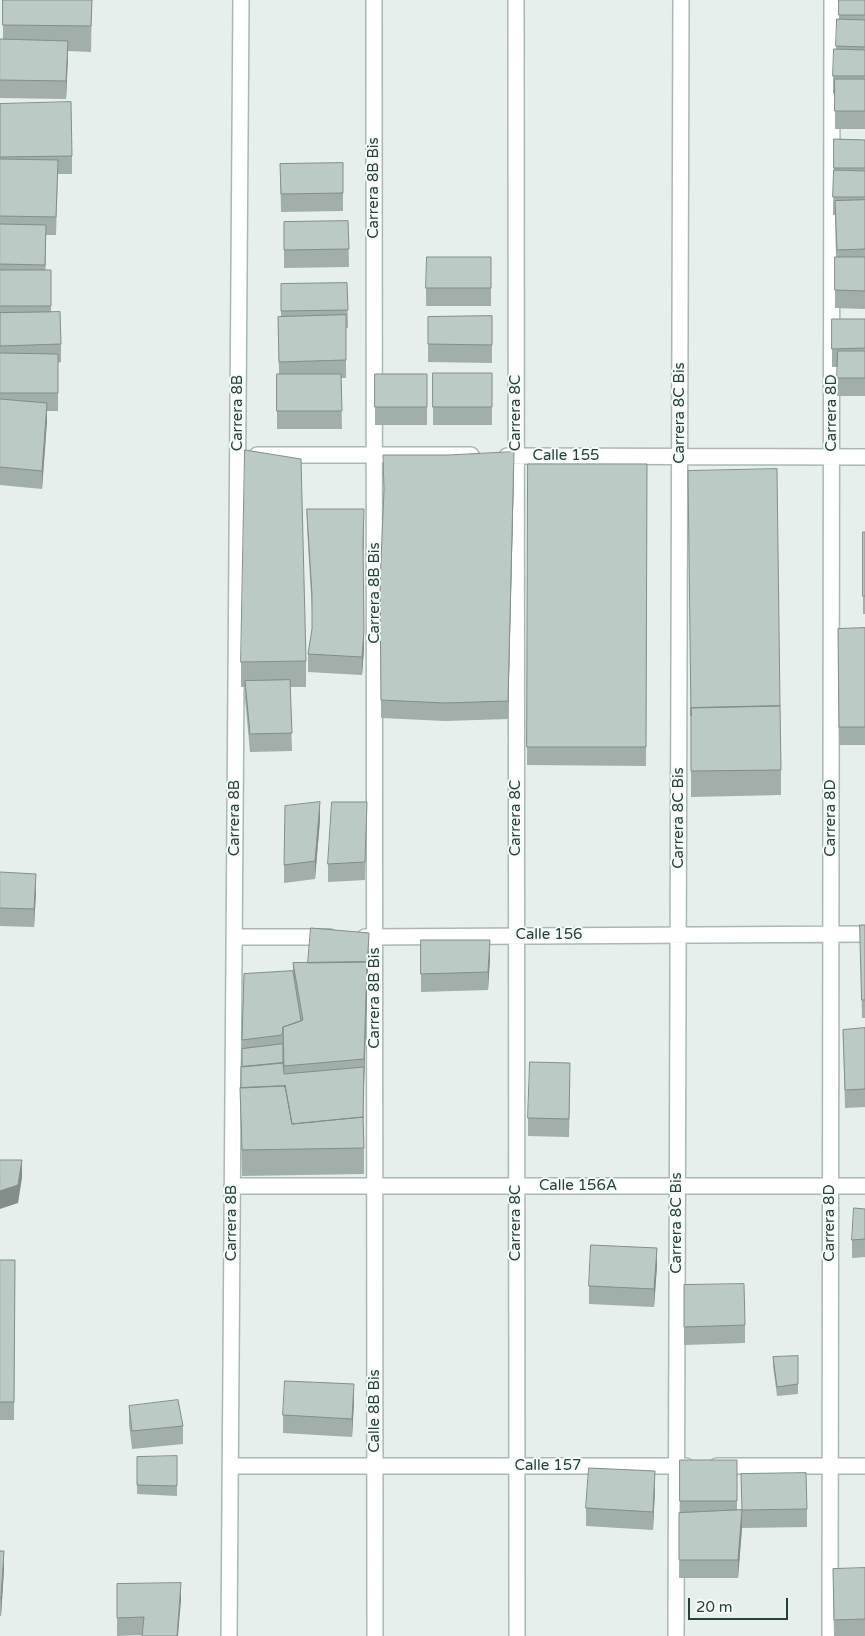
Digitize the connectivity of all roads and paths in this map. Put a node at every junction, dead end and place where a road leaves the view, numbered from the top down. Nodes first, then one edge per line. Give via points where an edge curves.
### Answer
1 (241, 0) edge
2 (374, 0) edge
3 (516, 0) edge
4 (681, 0) edge
5 (832, 0) edge
6 (238, 455) junction
7 (374, 455) junction
8 (516, 456) junction
9 (680, 456) junction
10 (832, 457) junction
11 (865, 457) edge
12 (831, 934) junction
13 (865, 934) edge
14 (678, 935) junction
15 (516, 936) junction
16 (234, 937) junction
17 (375, 937) junction
18 (232, 1186) junction
19 (375, 1186) junction
20 (516, 1186) junction
21 (677, 1186) junction
22 (830, 1186) junction
23 (865, 1186) edge
24 (230, 1466) junction
25 (375, 1466) junction
26 (517, 1466) junction
27 (676, 1466) junction
28 (830, 1466) junction
29 (865, 1466) edge
30 (229, 1636) edge
31 (374, 1636) edge
32 (517, 1636) edge
33 (676, 1636) edge
34 (830, 1636) edge

1 - 6 street, Carrera 8B
2 - 7 street, Carrera 8B Bis
3 - 8 street, Carrera 8C
4 - 9 street, Carrera 8C Bis
5 - 10 street, Carrera 8D
6 - 7 street, Calle 155
6 - 16 street, Carrera 8B
7 - 8 street, Calle 155
7 - 17 street, Carrera 8B Bis
8 - 9 street, Calle 155
8 - 15 street, Carrera 8C
9 - 10 street, Calle 155
9 - 14 street, Carrera 8C Bis
10 - 11 street, Calle 155
10 - 12 street, Carrera 8D
12 - 13 street, Calle 156
12 - 14 street, Calle 156
12 - 22 street, Carrera 8D
14 - 15 street, Calle 156
14 - 21 street, Carrera 8C Bis
15 - 17 street, Calle 156
15 - 20 street, Carrera 8C
16 - 17 street, Calle 156
16 - 18 street, Carrera 8B
17 - 19 street, Carrera 8B Bis
18 - 19 street, Calle 156A
18 - 24 street, Carrera 8B
19 - 20 street, Calle 156A
19 - 25 street, Calle 8B Bis
20 - 21 street, Calle 156A
20 - 26 street, Carrera 8C
21 - 22 street, Calle 156A
21 - 27 street, Carrera 8C Bis
22 - 23 street, Calle 156A
22 - 28 street, Carrera 8D
24 - 25 street, Calle 157
24 - 30 street, Carrera 8B
25 - 26 street, Calle 157
25 - 31 street, Calle 8B Bis
26 - 27 street, Calle 157
26 - 32 street, Carrera 8C
27 - 28 street, Calle 157
27 - 33 street, Carrera 8C Bis
28 - 29 street, Calle 157
28 - 34 street, Carrera 8D

